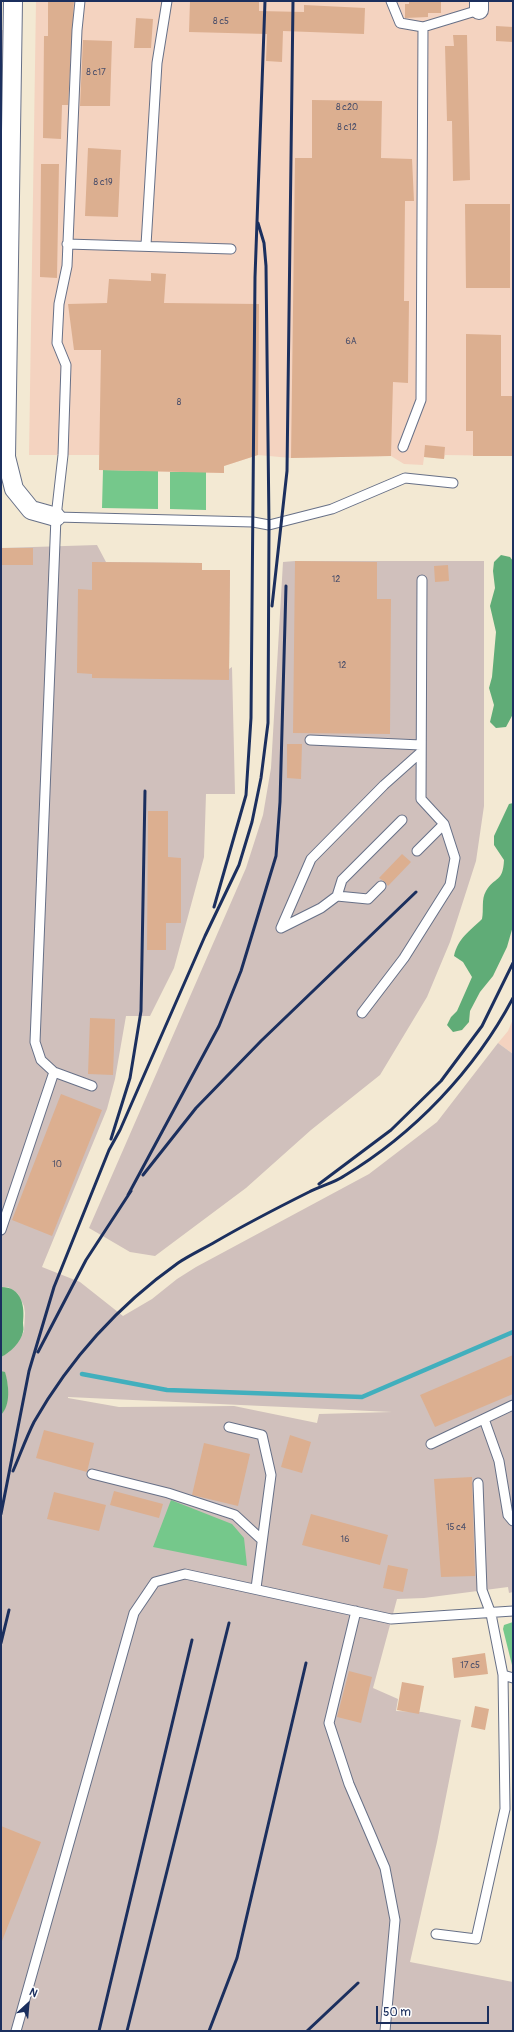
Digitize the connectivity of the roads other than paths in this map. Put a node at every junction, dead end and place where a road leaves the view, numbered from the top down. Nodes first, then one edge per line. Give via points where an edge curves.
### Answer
1 (13, 1) edge
2 (80, 1) edge
3 (166, 1) edge
4 (391, 1) edge
5 (479, 5) edge
6 (423, 27) junction
7 (67, 244) junction
8 (146, 245) junction
9 (231, 249) dead end
10 (4, 442) edge
11 (403, 448) dead end
12 (453, 483) dead end
13 (56, 517) junction
14 (422, 580) dead end
15 (310, 740) dead end
16 (421, 748) junction
17 (402, 820) dead end
18 (444, 824) junction
19 (417, 851) dead end
20 (381, 886) dead end
21 (337, 896) junction
22 (362, 1013) dead end
23 (54, 1072) junction
24 (92, 1086) dead end
25 (1, 1230) edge
26 (513, 1405) edge
27 (484, 1419) junction
28 (228, 1427) dead end
29 (431, 1444) dead end
30 (92, 1474) dead end
31 (478, 1483) dead end
32 (513, 1521) edge
33 (262, 1540) junction
34 (256, 1588) junction
35 (356, 1611) junction
36 (513, 1611) edge
37 (491, 1614) junction
38 (503, 1675) junction
39 (513, 1678) edge
40 (436, 1934) dead end
41 (16, 2031) edge
42 (385, 2031) edge

1 - 10 street
2 - 7 lane via 76,30
3 - 8 lane via 157,63
4 - 6 lane via 400,23
5 - 6 lane
6 - 11 lane via 421,400
7 - 8 lane
7 - 13 lane via 67,266 58,304 58,343 66,365 63,455
8 - 9 lane
10 - 13 street via 14,489 31,510
12 - 13 lane via 405,478 332,508 269,524
13 - 23 lane via 35,1042 41,1060
14 - 16 lane
15 - 16 lane
16 - 18 lane via 421,799
16 - 21 lane via 311,859 281,928 321,908
17 - 21 lane via 342,880
18 - 19 lane
18 - 22 lane via 455,858 450,885 404,958
20 - 21 lane via 368,899
23 - 24 lane
23 - 25 lane
26 - 27 lane
27 - 29 lane
27 - 32 lane via 499,1461 508,1515
28 - 33 lane via 262,1435 271,1475
30 - 33 lane via 168,1493 235,1515
31 - 37 lane via 482,1590
33 - 34 lane
34 - 35 lane
34 - 41 lane via 185,1574 155,1582 134,1614
35 - 37 lane via 391,1619
35 - 42 lane via 329,1723 349,1784 385,1868 395,1920
36 - 37 lane
37 - 38 lane
38 - 39 lane
38 - 40 lane via 504,1809 476,1940

